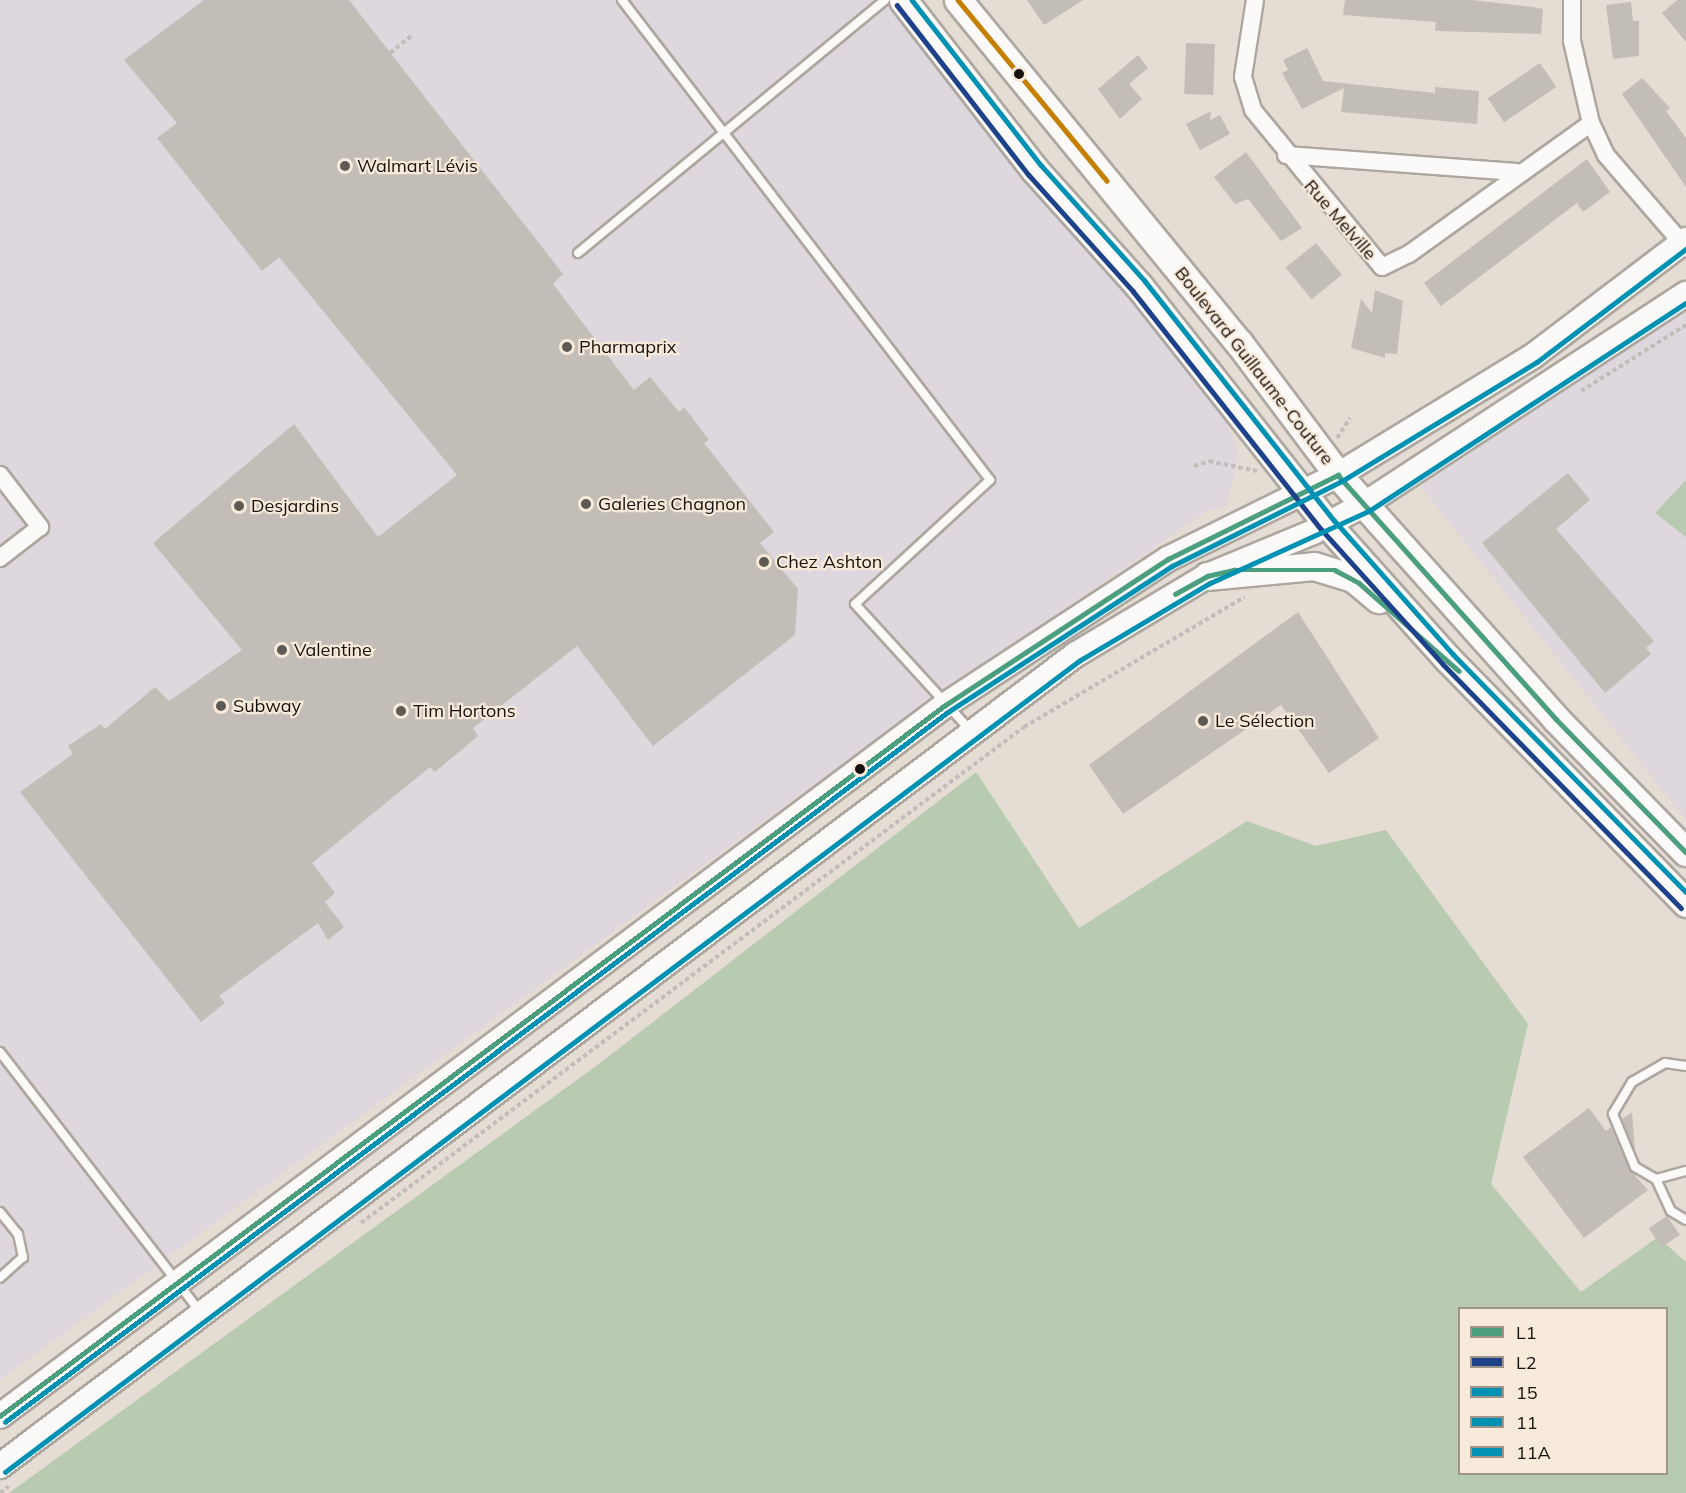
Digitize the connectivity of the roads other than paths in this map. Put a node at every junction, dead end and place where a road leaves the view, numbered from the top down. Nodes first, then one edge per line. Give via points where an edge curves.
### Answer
1 (622, 0) edge
2 (885, 0) edge
3 (903, 0) edge
4 (958, 0) edge
5 (1255, 0) edge
6 (1572, 0) edge
7 (1591, 123) junction
8 (726, 130) junction
9 (1286, 155) junction
10 (1516, 172) junction
11 (1685, 244) edge
12 (578, 253) dead end
13 (1686, 294) edge
14 (0, 475) edge
15 (1338, 475) junction
16 (1303, 494) junction
17 (1365, 504) junction
18 (1328, 525) junction
19 (0, 558) edge
20 (1207, 576) junction
21 (1448, 659) junction
22 (944, 706) junction
23 (972, 732) junction
24 (1686, 852) edge
25 (1686, 903) edge
26 (0, 1052) edge
27 (1686, 1066) edge
28 (1686, 1171) edge
29 (1656, 1179) junction
30 (0, 1212) edge
31 (1686, 1220) edge
32 (0, 1278) edge
33 (178, 1283) junction
34 (202, 1314) junction
35 (0, 1416) edge
36 (10, 1472) edge

1 - 8 lane
2 - 8 lane
3 - 16 main road via 1035,170 1139,286
4 - 15 main road, Boulevard Guillaume-Couture via 1239,342
5 - 9 street, Rue Melville via 1243,76 1253,110
6 - 7 street via 1572,41
7 - 10 street, Rue Melville
7 - 11 street via 1606,154
8 - 12 lane
8 - 22 lane via 990,480 855,604
9 - 10 street, Rue Melville
9 - 10 street, Rue Melville via 1382,267 1409,254
11 - 15 main road via 1533,356
13 - 17 main road
14 - 19 street via 40,527
15 - 16 main road
15 - 17 main road, Boulevard Guillaume-Couture
16 - 18 main road
16 - 22 main road via 1167,559
17 - 18 main road
17 - 24 main road, Boulevard Guillaume-Couture via 1557,719
18 - 20 main road
18 - 21 main road
20 - 21 main road via 1283,566 1335,570 1359,583
20 - 23 main road via 1075,655
21 - 25 main road
22 - 23 lane
22 - 33 main road
23 - 34 main road
26 - 33 lane
27 - 29 lane via 1665,1063 1632,1082 1613,1114 1635,1167
28 - 29 lane
29 - 31 lane via 1671,1212
30 - 32 lane via 18,1234 23,1257
33 - 34 lane
33 - 35 main road
34 - 36 main road

